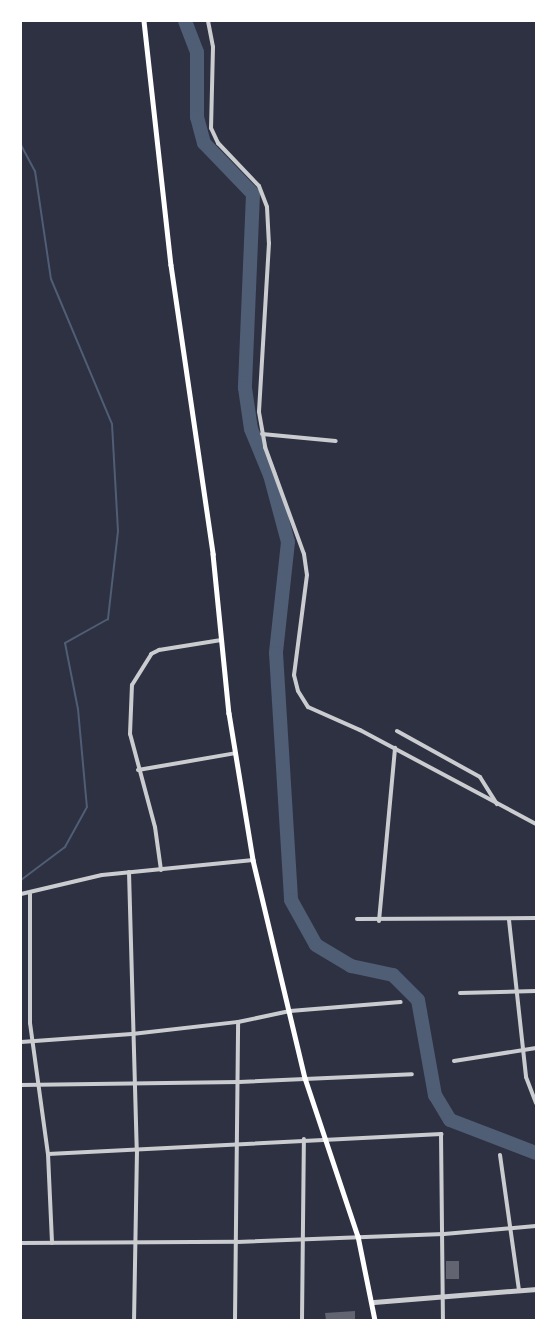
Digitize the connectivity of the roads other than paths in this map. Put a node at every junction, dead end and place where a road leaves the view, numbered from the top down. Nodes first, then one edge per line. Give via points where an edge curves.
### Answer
1 (144, 21) edge
2 (208, 21) edge
3 (262, 434) junction
4 (336, 441) dead end
5 (221, 640) junction
6 (397, 731) dead end
7 (395, 748) junction
8 (236, 753) junction
9 (138, 770) junction
10 (497, 804) junction
11 (536, 824) edge
12 (253, 860) junction
13 (161, 870) junction
14 (129, 872) junction
15 (21, 894) edge
16 (30, 894) junction
17 (536, 918) edge
18 (357, 919) dead end
19 (509, 920) junction
20 (379, 921) junction
21 (536, 991) edge
22 (517, 992) junction
23 (460, 993) dead end
24 (401, 1002) dead end
25 (290, 1011) junction
26 (238, 1022) junction
27 (132, 1034) junction
28 (21, 1042) edge
29 (33, 1042) junction
30 (524, 1048) junction
31 (536, 1048) edge
32 (454, 1061) dead end
33 (412, 1074) dead end
34 (305, 1078) junction
35 (132, 1082) junction
36 (239, 1082) junction
37 (39, 1084) junction
38 (21, 1085) edge
39 (536, 1103) edge
40 (323, 1137) junction
41 (304, 1139) junction
42 (237, 1144) junction
43 (137, 1150) junction
44 (48, 1154) junction
45 (500, 1155) dead end
46 (536, 1226) edge
47 (512, 1229) junction
48 (444, 1234) junction
49 (358, 1236) junction
50 (303, 1237) junction
51 (237, 1242) junction
52 (21, 1243) edge
53 (52, 1243) junction
54 (138, 1245) junction
55 (536, 1289) edge
56 (519, 1290) junction
57 (443, 1295) junction
58 (374, 1302) junction
59 (134, 1320) edge
60 (235, 1320) edge
61 (302, 1320) edge
62 (375, 1320) edge
63 (442, 1320) edge

1 - 5 main road via 171,265 205,494
2 - 3 street via 213,47 211,128 218,143 259,186 267,207 269,243 259,412
3 - 4 street
3 - 7 street via 304,554 307,575 294,675 298,691 308,707
5 - 8 main road
5 - 9 street via 159,650 137,675 129,722
6 - 10 street via 480,777
7 - 10 street
7 - 20 street
8 - 9 street
8 - 12 main road
9 - 13 street via 155,827
10 - 11 street
12 - 13 street
12 - 25 main road
13 - 14 street
14 - 16 street via 82,879
14 - 27 street
15 - 16 street
16 - 29 street
17 - 19 street
18 - 20 street
19 - 20 street
19 - 22 street
21 - 22 street
22 - 23 street
22 - 30 street
24 - 25 street
25 - 26 street
25 - 34 main road
26 - 27 street
26 - 36 street
27 - 29 street
27 - 35 street
28 - 29 street
29 - 37 street
30 - 31 street
30 - 32 street
30 - 39 street via 526,1077
33 - 34 street
34 - 36 street
34 - 40 main road
35 - 36 street
35 - 37 street
35 - 43 street
36 - 42 street
37 - 38 street
37 - 44 street
40 - 41 street
40 - 48 street via 441,1134
40 - 49 main road
41 - 42 street
41 - 50 street
42 - 43 street
42 - 51 street
43 - 44 street
43 - 54 street
44 - 53 street
45 - 47 street
46 - 47 street
47 - 48 street
47 - 56 street
48 - 49 street
48 - 57 street
49 - 50 street
49 - 58 main road
50 - 51 street
50 - 61 street
51 - 54 street
51 - 60 street
52 - 53 street
53 - 54 street
54 - 59 street
55 - 56 street
56 - 57 street
57 - 58 street
57 - 63 street
58 - 62 main road

